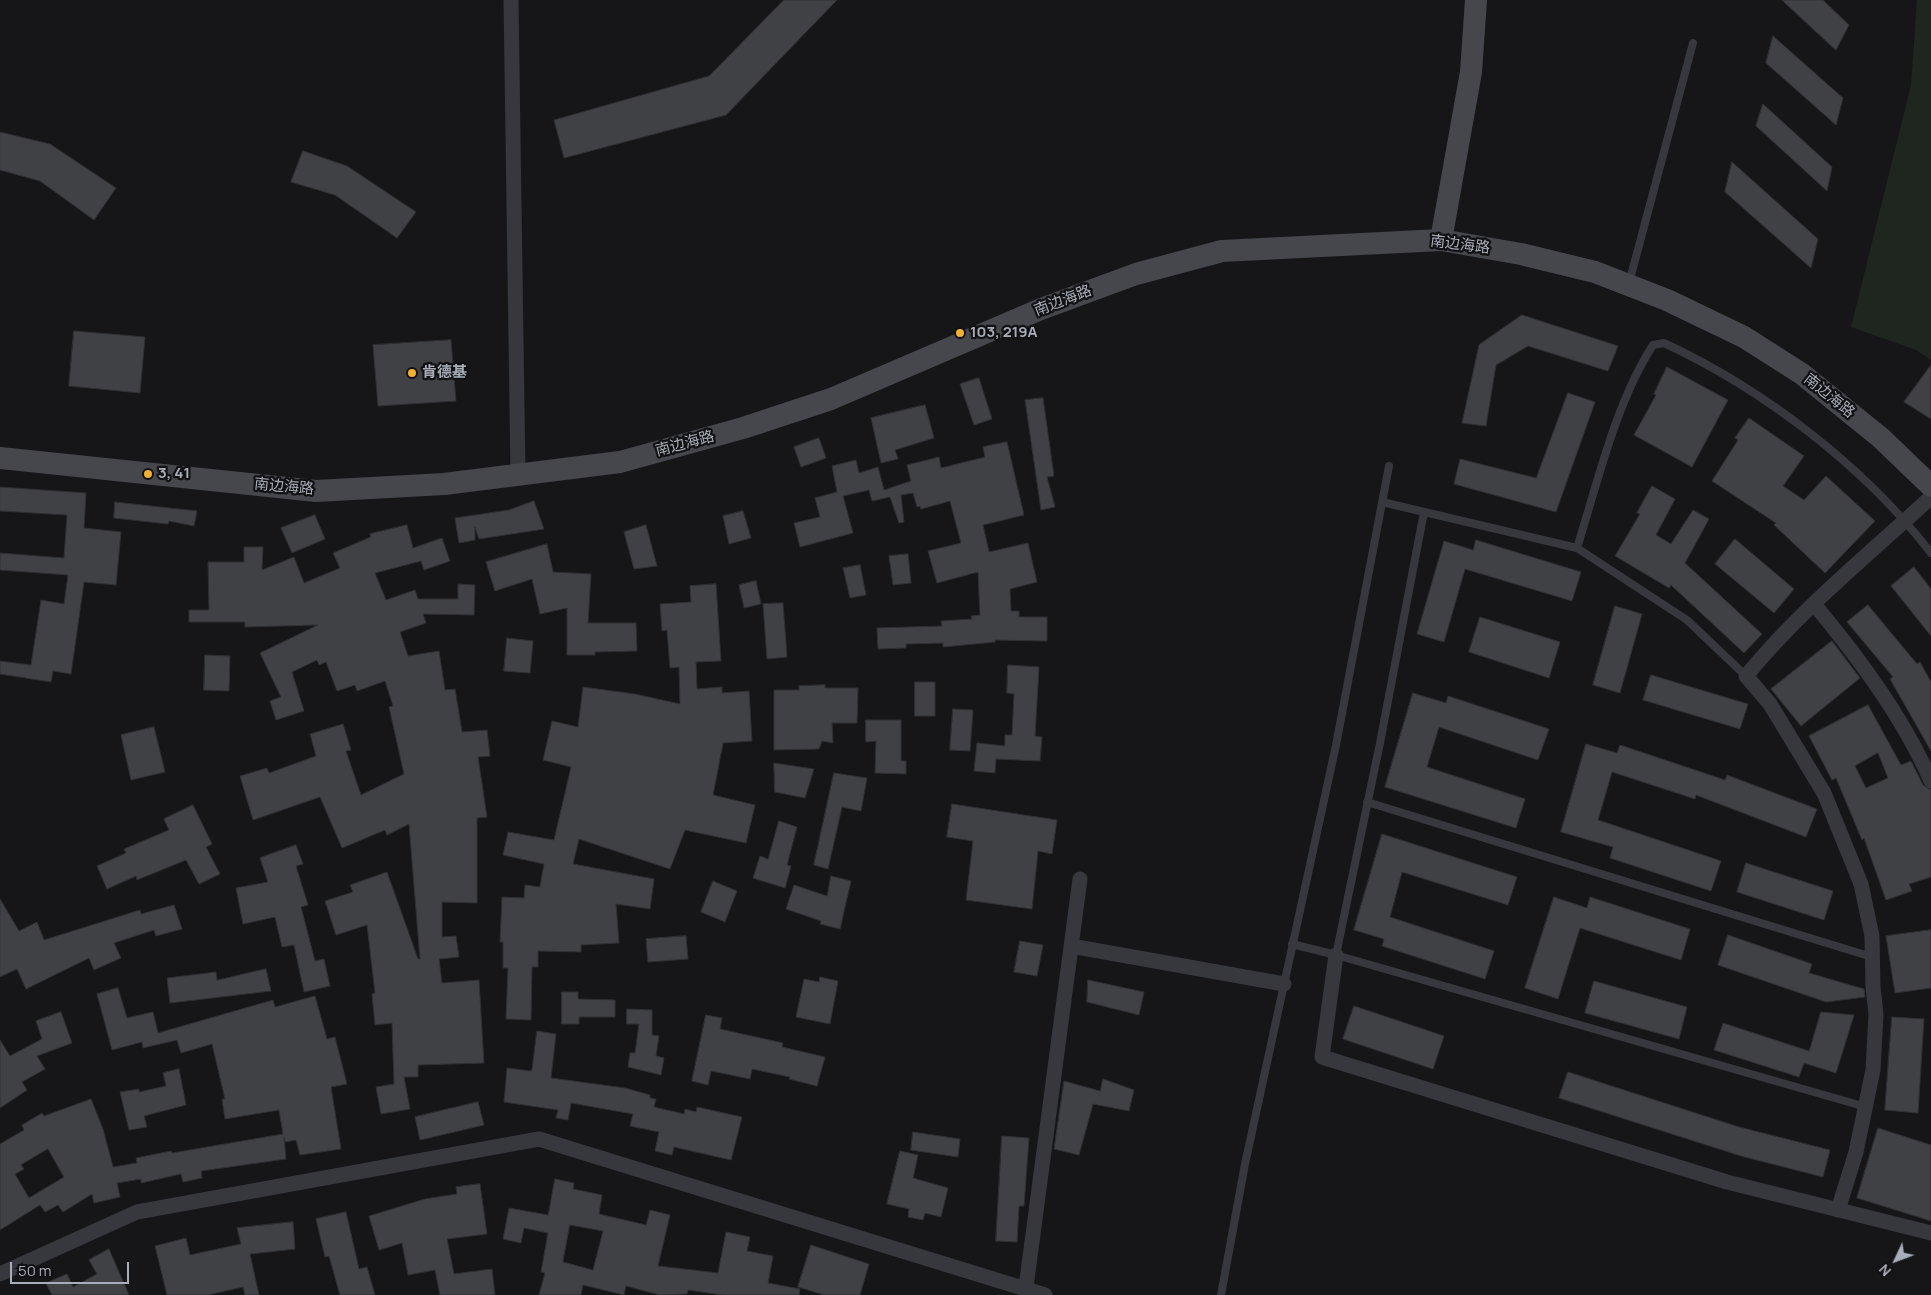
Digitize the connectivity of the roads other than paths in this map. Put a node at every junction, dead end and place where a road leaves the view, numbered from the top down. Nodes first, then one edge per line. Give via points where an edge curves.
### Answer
1 (511, 0) edge
2 (1476, 0) edge
3 (1694, 43) dead end
4 (1441, 240) junction
5 (1628, 285) junction
6 (0, 458) edge
7 (1389, 466) dead end
8 (518, 475) junction
9 (1931, 486) edge
10 (1931, 497) edge
11 (1382, 502) junction
12 (1424, 512) junction
13 (1904, 522) junction
14 (1577, 548) junction
15 (1931, 553) edge
16 (1814, 604) junction
17 (1746, 676) junction
18 (1931, 781) edge
19 (1368, 802) junction
20 (1080, 879) dead end
21 (1292, 944) junction
22 (1071, 946) junction
23 (1336, 955) junction
24 (1872, 958) junction
25 (1284, 984) junction
26 (1866, 1107) junction
27 (1838, 1210) junction
28 (1931, 1234) edge
29 (0, 1274) edge
30 (1026, 1287) junction
31 (1045, 1295) edge
32 (1221, 1295) edge

1 - 8 street
2 - 4 main road via 1471,72
3 - 5 lane
4 - 5 main road, 南边海路 via 1567,265
4 - 8 main road, 南边海路 via 1222,251 1136,274 1041,309 831,399 743,428 620,462
5 - 9 main road, 南边海路 via 1744,337 1802,374 1881,438
6 - 8 main road, 南边海路 via 316,491 444,484
7 - 11 lane
10 - 13 street
11 - 12 lane
11 - 21 lane via 1336,745
12 - 14 lane
12 - 19 lane
13 - 14 lane via 1852,468 1772,405 1664,342 1653,346 1644,360 1618,422
13 - 15 lane
13 - 16 street
14 - 17 lane via 1687,620
16 - 17 street
16 - 18 street via 1876,687 1912,743
17 - 24 street via 1770,704 1824,793 1862,884 1872,936
19 - 23 lane
19 - 24 lane
20 - 22 street
21 - 23 lane
21 - 25 lane
22 - 25 street
22 - 30 street
23 - 26 lane
23 - 27 street via 1322,1057 1727,1182
24 - 26 street via 1876,1014 1873,1070
25 - 32 lane
26 - 27 street
27 - 28 street
29 - 30 street via 137,1212 539,1139
30 - 31 street

